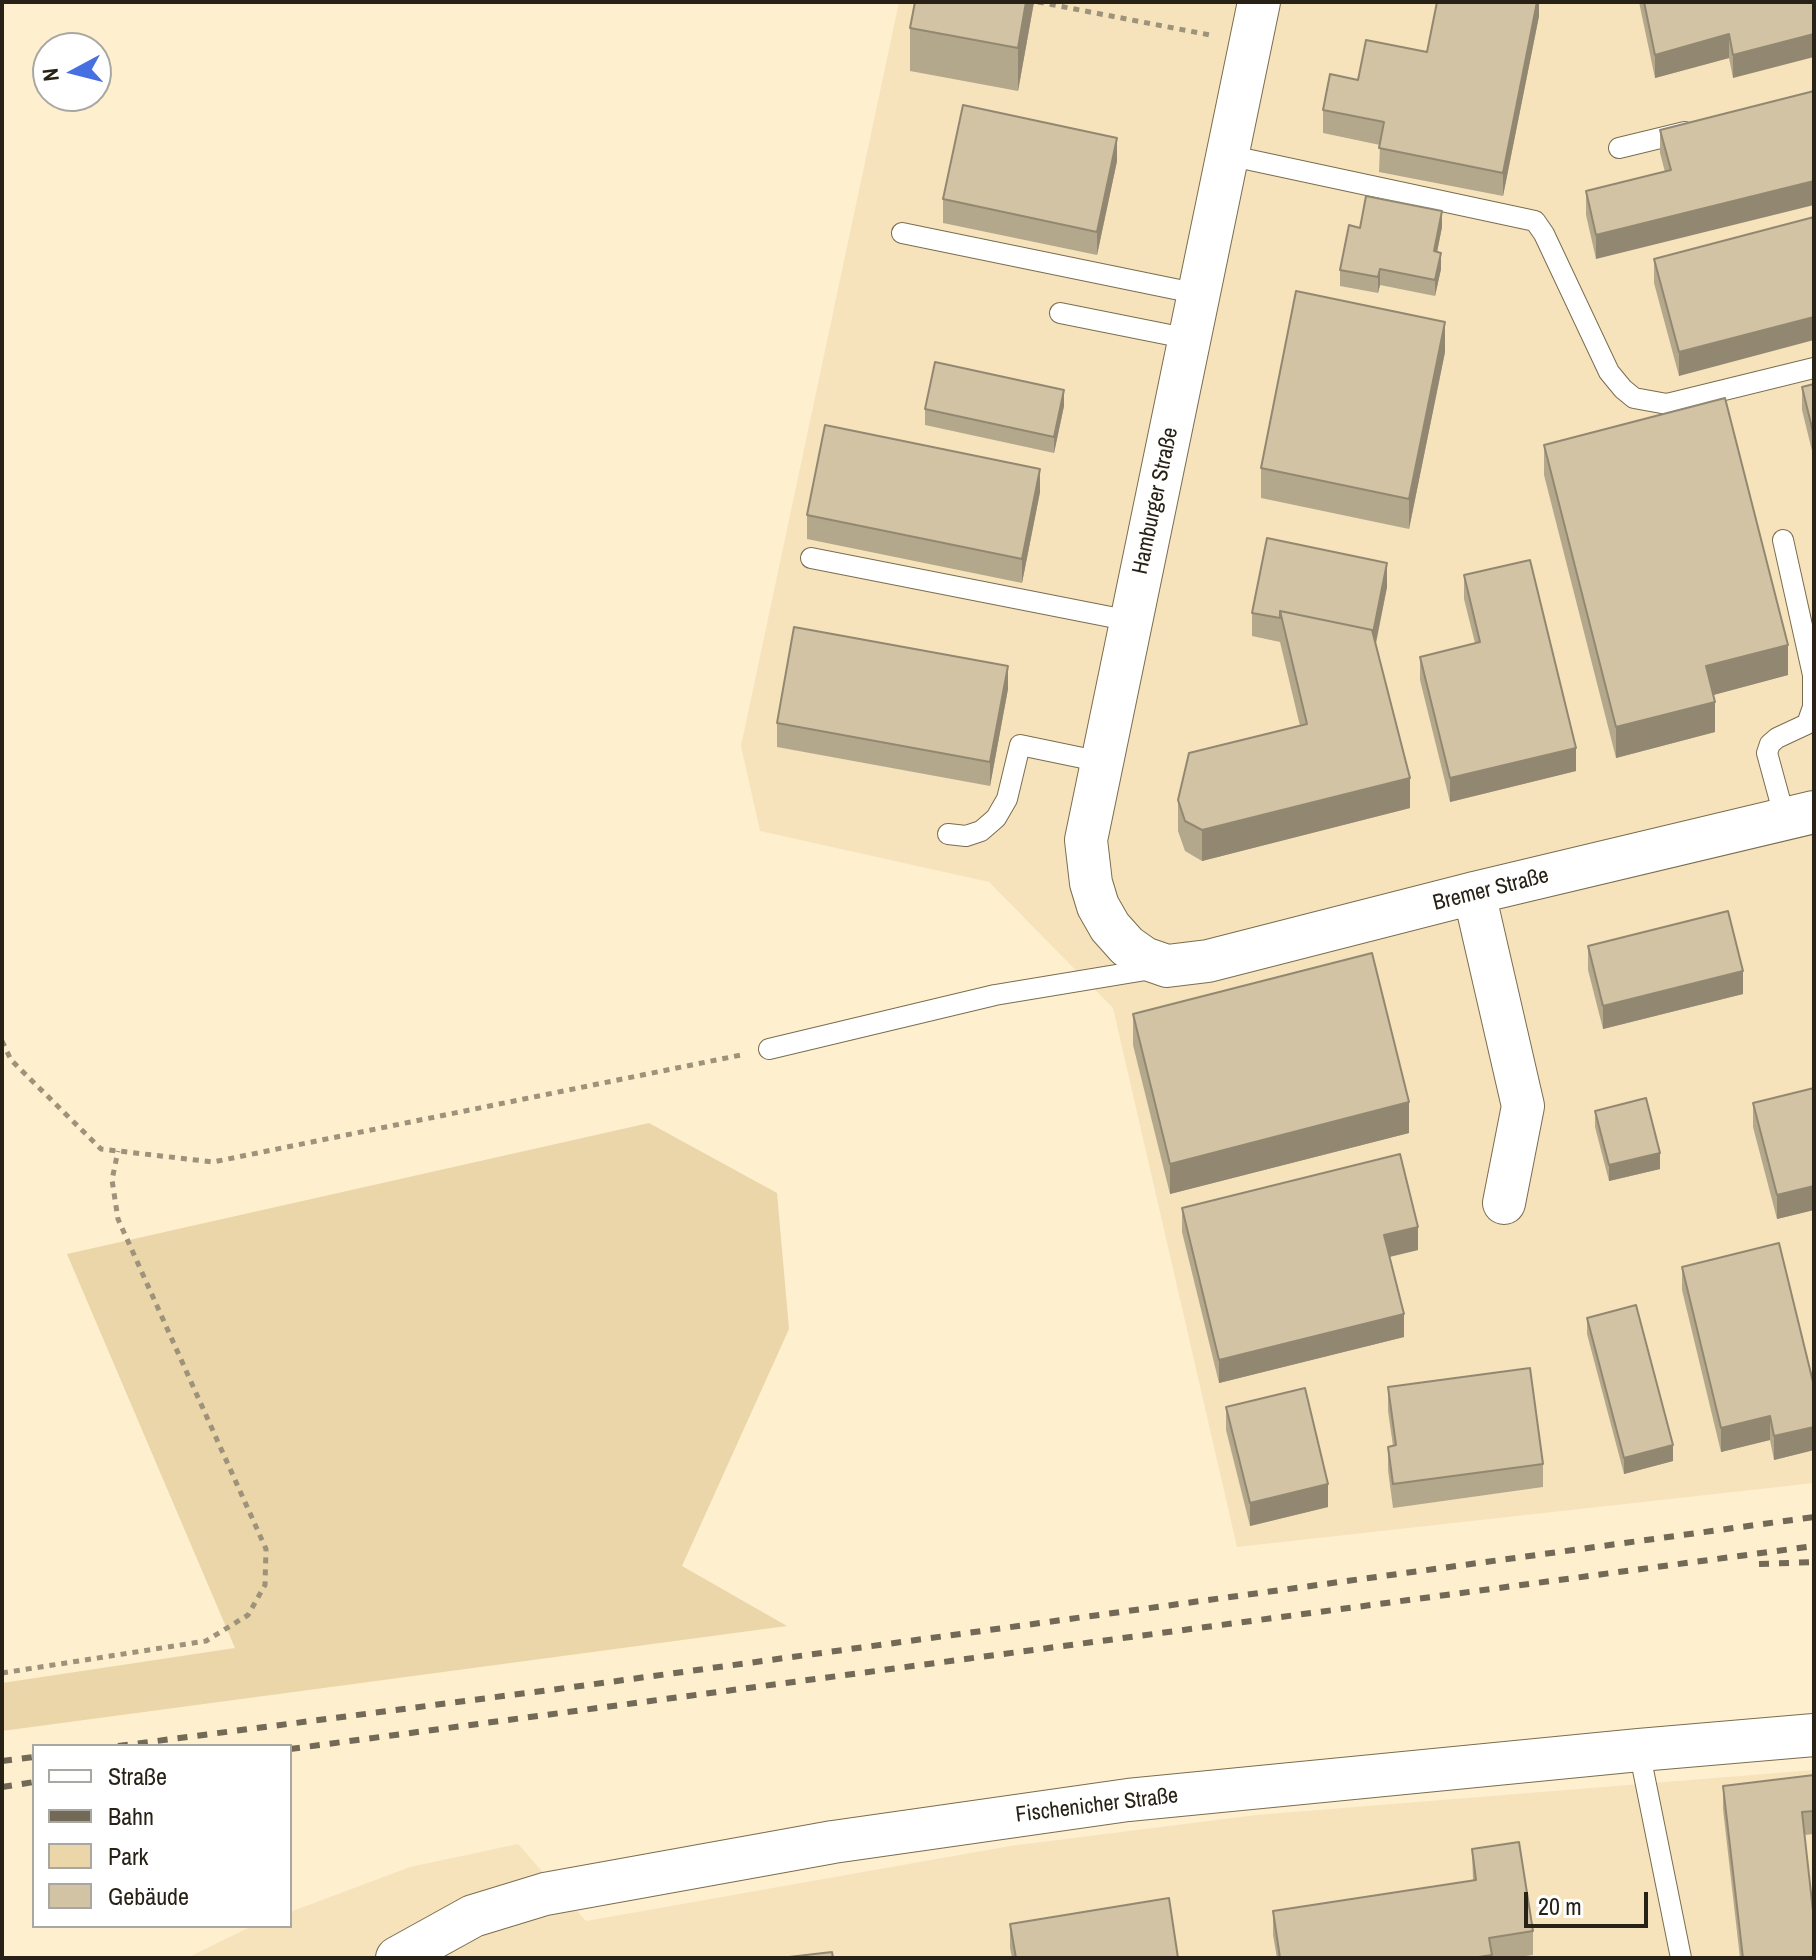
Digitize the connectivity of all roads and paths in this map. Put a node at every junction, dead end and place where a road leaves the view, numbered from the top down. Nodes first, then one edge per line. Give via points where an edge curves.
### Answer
1 (1038, 2) edge
2 (1259, 2) edge
3 (1250, 43) junction
4 (1709, 125) edge
5 (1619, 148) dead end
6 (1227, 155) junction
7 (902, 233) dead end
8 (1199, 294) junction
9 (1060, 313) dead end
10 (1190, 339) junction
11 (1814, 368) edge
12 (1783, 540) dead end
13 (811, 558) dead end
14 (1131, 621) junction
15 (1102, 762) junction
16 (1800, 816) edge
17 (948, 834) dead end
18 (1474, 893) junction
19 (1167, 966) junction
20 (2, 1041) edge
21 (769, 1049) joint
22 (118, 1151) junction
23 (1504, 1203) dead end
24 (2, 1673) edge
25 (1814, 1735) edge
26 (1639, 1750) junction
27 (397, 1958) edge
28 (1681, 1958) edge

1 - 3 path
2 - 3 street, Hamburger Straße
3 - 6 street, Hamburger Straße
4 - 5 lane
6 - 8 street, Hamburger Straße
6 - 11 lane via 1535,221 1609,372 1634,398 1667,404
7 - 8 lane
8 - 10 street, Hamburger Straße
9 - 10 lane
10 - 14 street, Hamburger Straße
12 - 16 lane via 1813,675 1813,707 1807,724 1777,738 1767,753
13 - 14 lane
14 - 15 street, Hamburger Straße
15 - 17 lane via 1020,745 1007,799 996,818 966,836
15 - 19 street, Hamburger Straße via 1086,840 1098,906 1127,946
16 - 18 street, Bremer Straße
18 - 19 street, Bremer Straße via 1208,961
18 - 23 street via 1523,1106
19 - 21 lane via 995,995
20 - 22 path via 11,1060 101,1149
21 - 22 path via 213,1162
22 - 24 path via 112,1180 118,1219 266,1549 265,1585 248,1615 206,1641
25 - 26 street, Fischenicher Straße
26 - 27 street, Fischenicher Straße via 1128,1800 833,1842 545,1894 473,1916
26 - 28 lane

